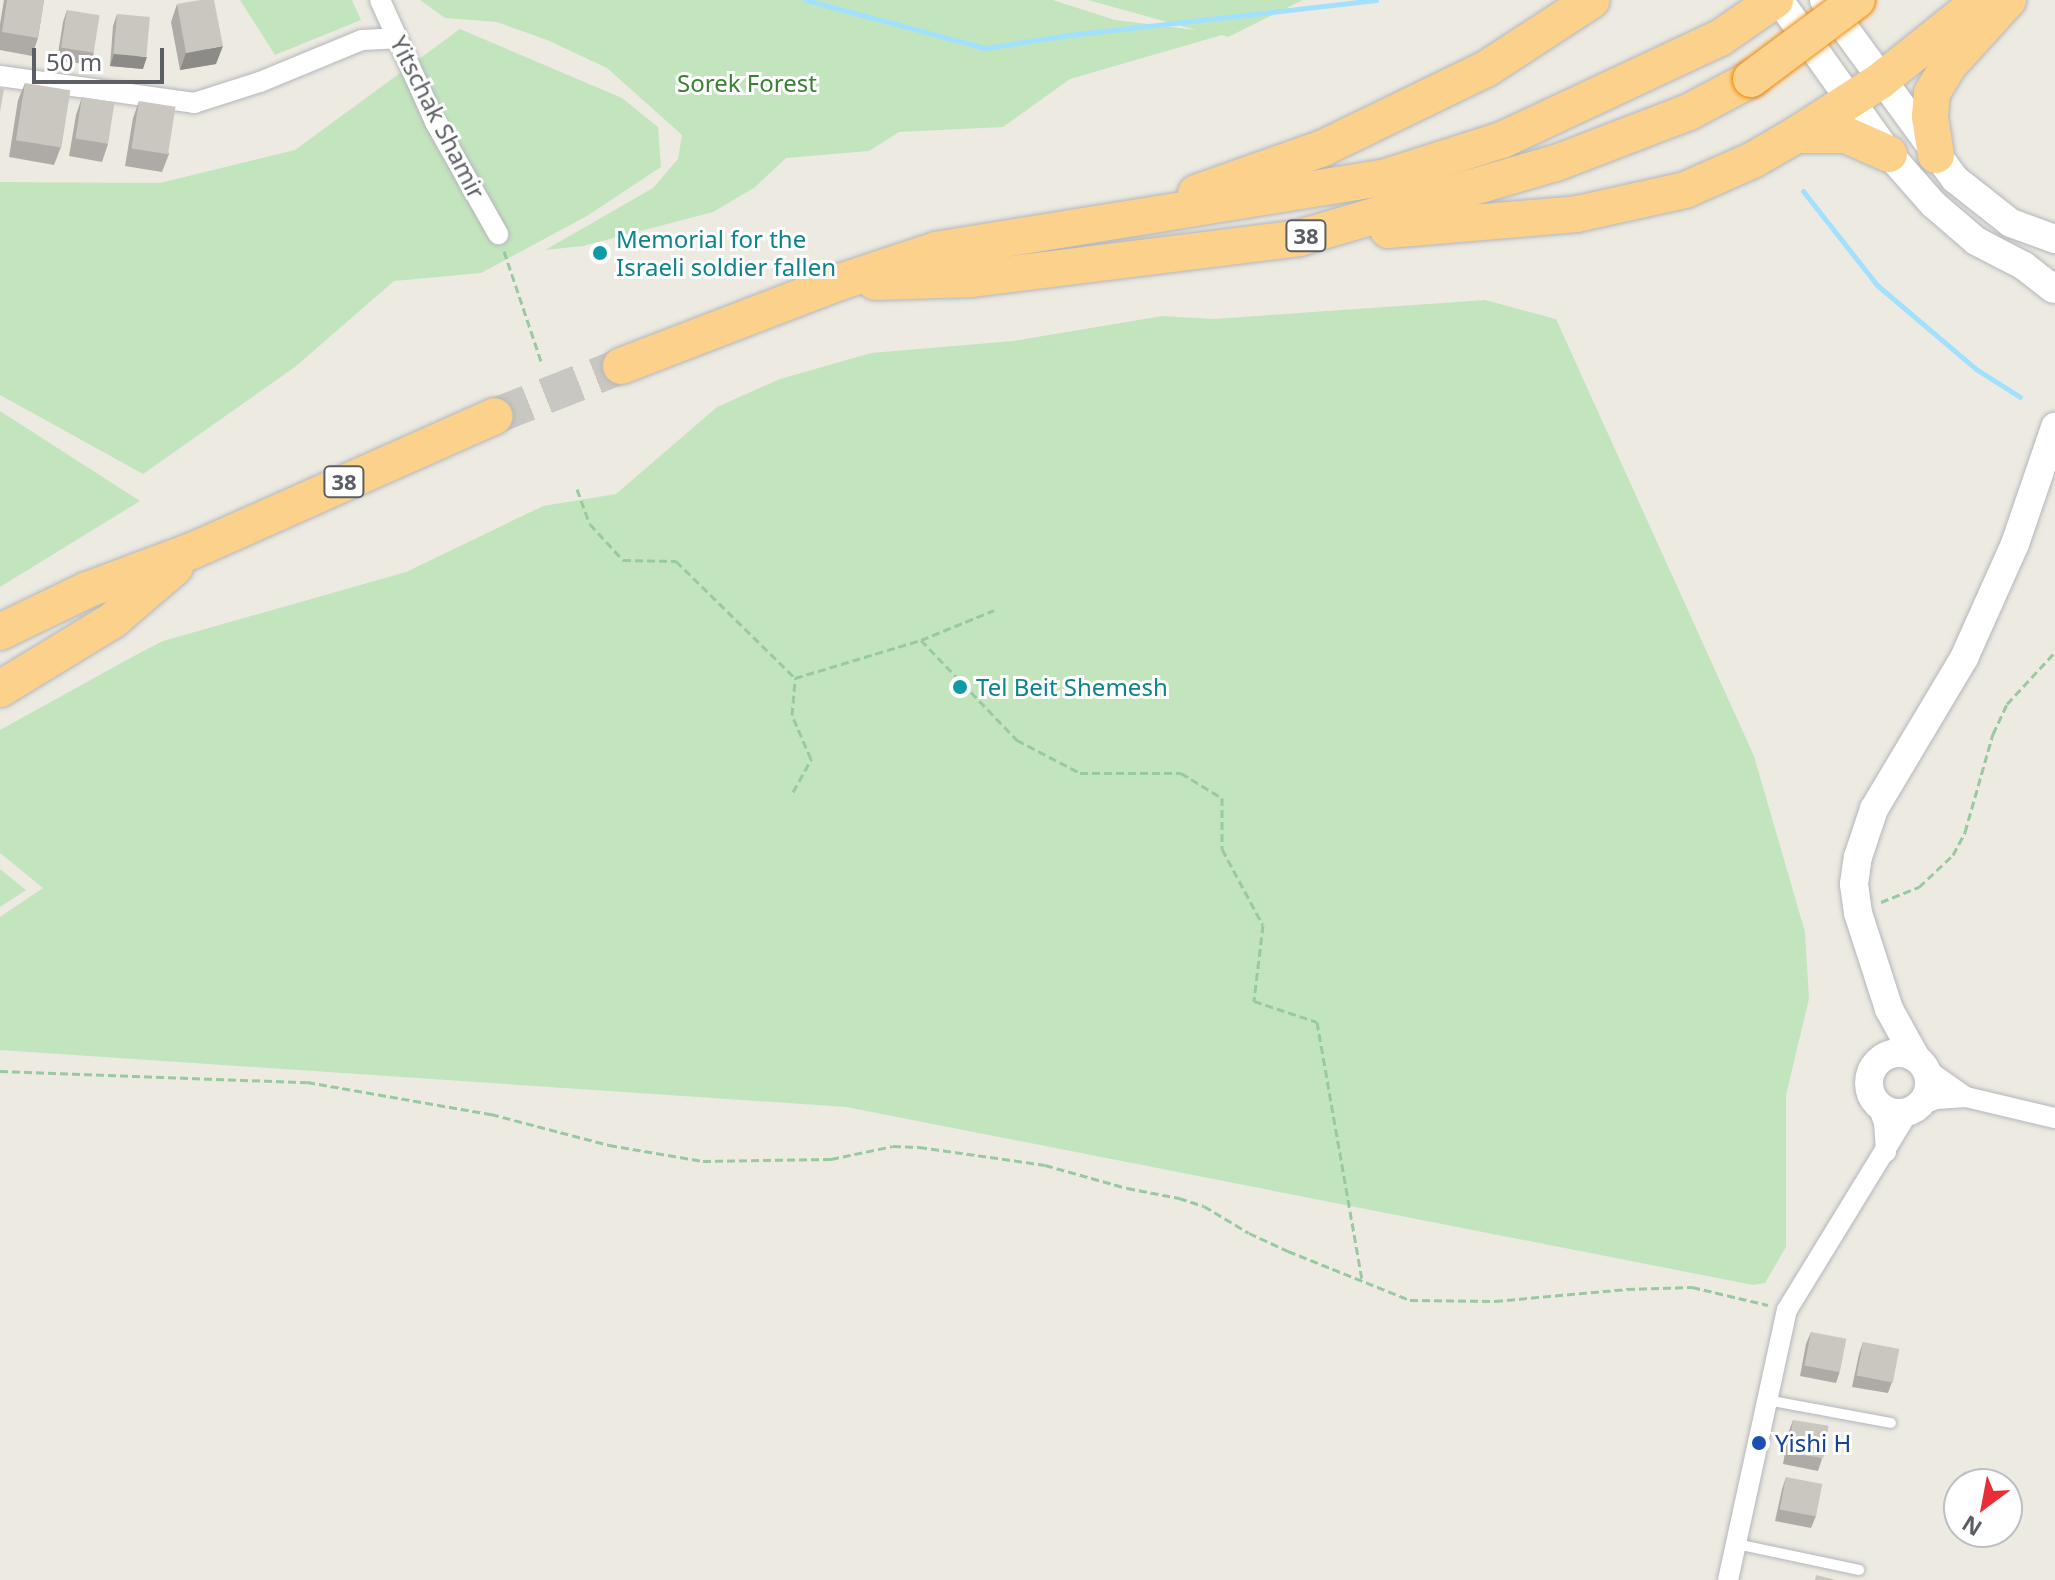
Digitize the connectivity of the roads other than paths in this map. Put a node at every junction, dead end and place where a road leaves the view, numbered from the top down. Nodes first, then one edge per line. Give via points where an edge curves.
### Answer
1 (380, 0) edge
2 (1592, 0) edge
3 (1777, 0) edge
4 (1824, 0) edge
5 (1857, 0) edge
6 (1981, 0) edge
7 (2008, 0) edge
8 (397, 38) junction
9 (0, 76) edge
10 (1866, 90) junction
11 (1796, 135) junction
12 (1889, 154) junction
13 (1936, 155) junction
14 (1108, 225) junction
15 (498, 234) road end
16 (1299, 238) junction
17 (2055, 239) edge
18 (2055, 259) edge
19 (837, 283) junction
20 (2054, 292) edge
21 (621, 366) tunnel mouth
22 (495, 416) tunnel mouth
23 (2055, 427) edge
24 (194, 550) junction
25 (0, 632) edge
26 (0, 689) edge
27 (1889, 1009) junction
28 (1878, 1061) junction
29 (1921, 1063) junction
30 (1966, 1097) junction
31 (1875, 1099) junction
32 (1913, 1109) junction
33 (2055, 1118) edge
34 (1886, 1152) junction
35 (1767, 1400) junction
36 (1891, 1423) dead end
37 (1736, 1544) junction
38 (1859, 1570) dead end
39 (1728, 1580) edge

1 - 8 street, Yitschak Shamir
2 - 14 highway via 1486,69 1323,148
3 - 10 main road
3 - 14 highway, 38 via 1720,38 1502,140 1386,177
4 - 10 main road
5 - 16 highway, 38, bridge via 1751,79 1689,112 1556,163
6 - 10 highway
7 - 13 highway via 1949,65 1932,93
8 - 9 street via 362,40 194,103
8 - 15 street, Yitschak Shamir via 435,122
10 - 11 highway
10 - 12 main road
10 - 13 main road
11 - 12 highway via 1846,135
11 - 16 highway via 1685,190 1577,214
12 - 20 main road via 1955,225 2024,266
13 - 17 main road via 1993,211
14 - 19 highway, 38 via 936,250
16 - 19 highway, 38 via 972,279
18 - 20 main road
19 - 21 highway, 38
22 - 24 highway, 38
23 - 27 main road via 2015,544 1964,658 1866,828 1854,884
24 - 25 highway, 38 via 87,590
24 - 26 highway, 38 via 112,621
27 - 28 main road via 1888,1036
27 - 29 main road
28 - 29 main road via 1896,1053
28 - 31 main road via 1870,1080
29 - 30 street
29 - 32 main road via 1928,1091
30 - 32 street via 1936,1099
30 - 33 street
31 - 32 main road via 1891,1111
31 - 34 street via 1884,1122
32 - 34 street
34 - 35 street via 1787,1310
35 - 36 lane
35 - 37 street
37 - 38 lane
37 - 39 street

